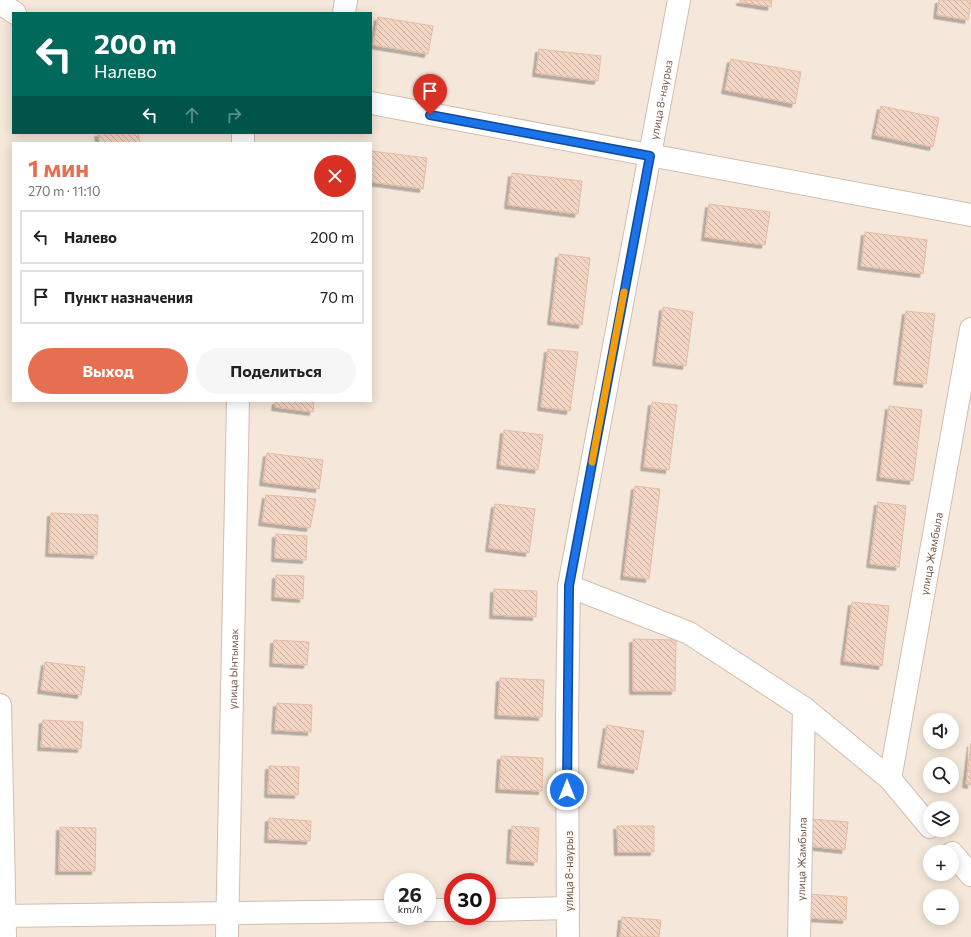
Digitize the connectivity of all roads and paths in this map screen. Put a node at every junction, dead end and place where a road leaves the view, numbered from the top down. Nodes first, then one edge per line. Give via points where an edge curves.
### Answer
1 (346, 0) edge
2 (679, 0) edge
3 (0, 3) edge
4 (14, 12) edge
5 (344, 12) edge
6 (372, 103) edge
7 (650, 156) junction
8 (971, 215) edge
9 (971, 329) edge
10 (238, 402) edge
11 (569, 586) junction
12 (0, 705) edge
13 (804, 708) junction
14 (890, 779) junction
15 (923, 819) edge
16 (939, 837) edge
17 (946, 845) edge
18 (959, 860) edge
19 (971, 875) edge
20 (568, 908) junction
21 (496, 910) edge
22 (384, 911) edge
23 (227, 913) junction
24 (3, 923) edge
25 (227, 937) edge
26 (568, 937) edge
27 (798, 937) edge

1 - 5 street
2 - 7 street, улица 8-наурыз
3 - 4 street
6 - 7 street
7 - 8 street
7 - 11 street, улица 8-наурыз
9 - 14 street, улица Жамбыла
10 - 23 street, улица Ынтымак
11 - 13 street via 689,633
11 - 20 street, улица 8-наурыз
12 - 24 street
13 - 14 street
13 - 27 street, улица Жамбыла
14 - 15 street
16 - 17 street
18 - 19 street
20 - 21 street
20 - 26 street, улица 8-наурыз
22 - 23 street
23 - 24 street
23 - 25 street, улица Ынтымак

